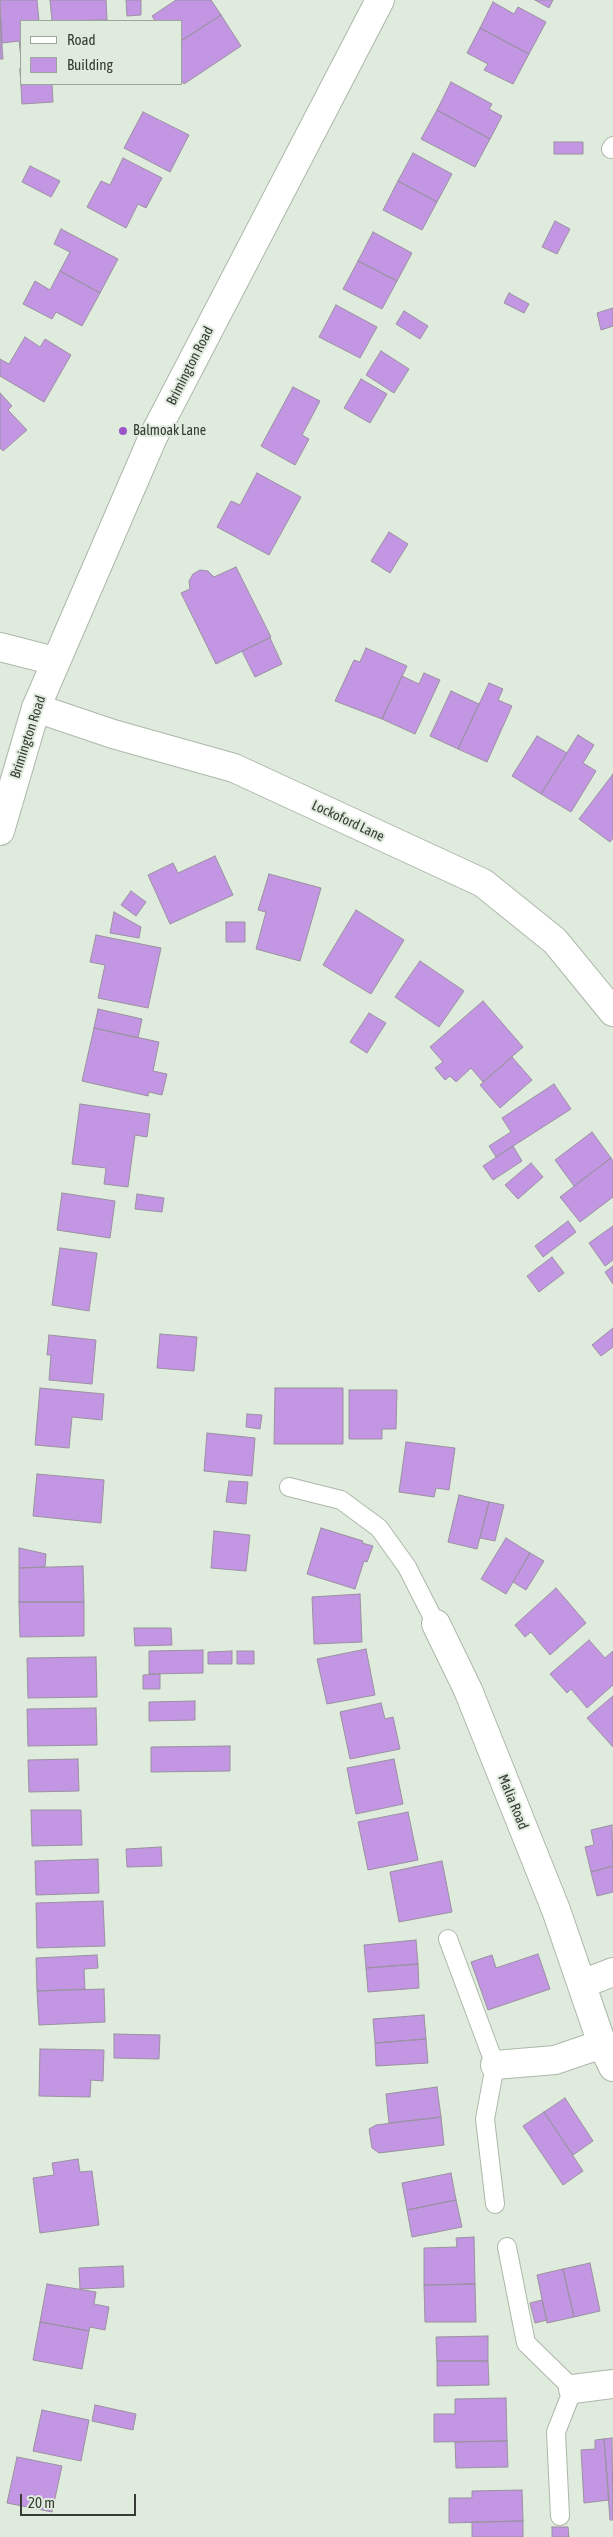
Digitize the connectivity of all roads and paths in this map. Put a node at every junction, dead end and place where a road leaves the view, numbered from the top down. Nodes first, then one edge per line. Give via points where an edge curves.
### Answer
1 (380, 0) edge
2 (0, 647) edge
3 (54, 661) junction
4 (36, 708) junction
5 (0, 831) edge
6 (613, 1012) edge
7 (289, 1487) dead end
8 (436, 1624) joint
9 (448, 1939) dead end
10 (613, 1972) edge
11 (582, 1984) junction
12 (608, 2056) edge
13 (495, 2065) junction
14 (494, 2204) dead end
15 (507, 2247) dead end
16 (613, 2384) edge
17 (573, 2389) junction
18 (560, 2516) dead end

1 - 3 street, Brimington Road via 154,437
2 - 3 street
3 - 4 street, Brimington Road
4 - 5 street, Brimington Road
4 - 6 street, Lockoford Lane via 113,734 234,768 483,883 555,941
7 - 8 lane via 341,1500 379,1528 407,1567
8 - 11 street, Malia Road via 468,1690 556,1910
9 - 13 lane
10 - 11 street
11 - 12 street, Malia Road
12 - 13 street, Malia Road
13 - 14 lane via 485,2118
15 - 17 lane via 526,2343
16 - 17 street
17 - 18 lane via 556,2432

